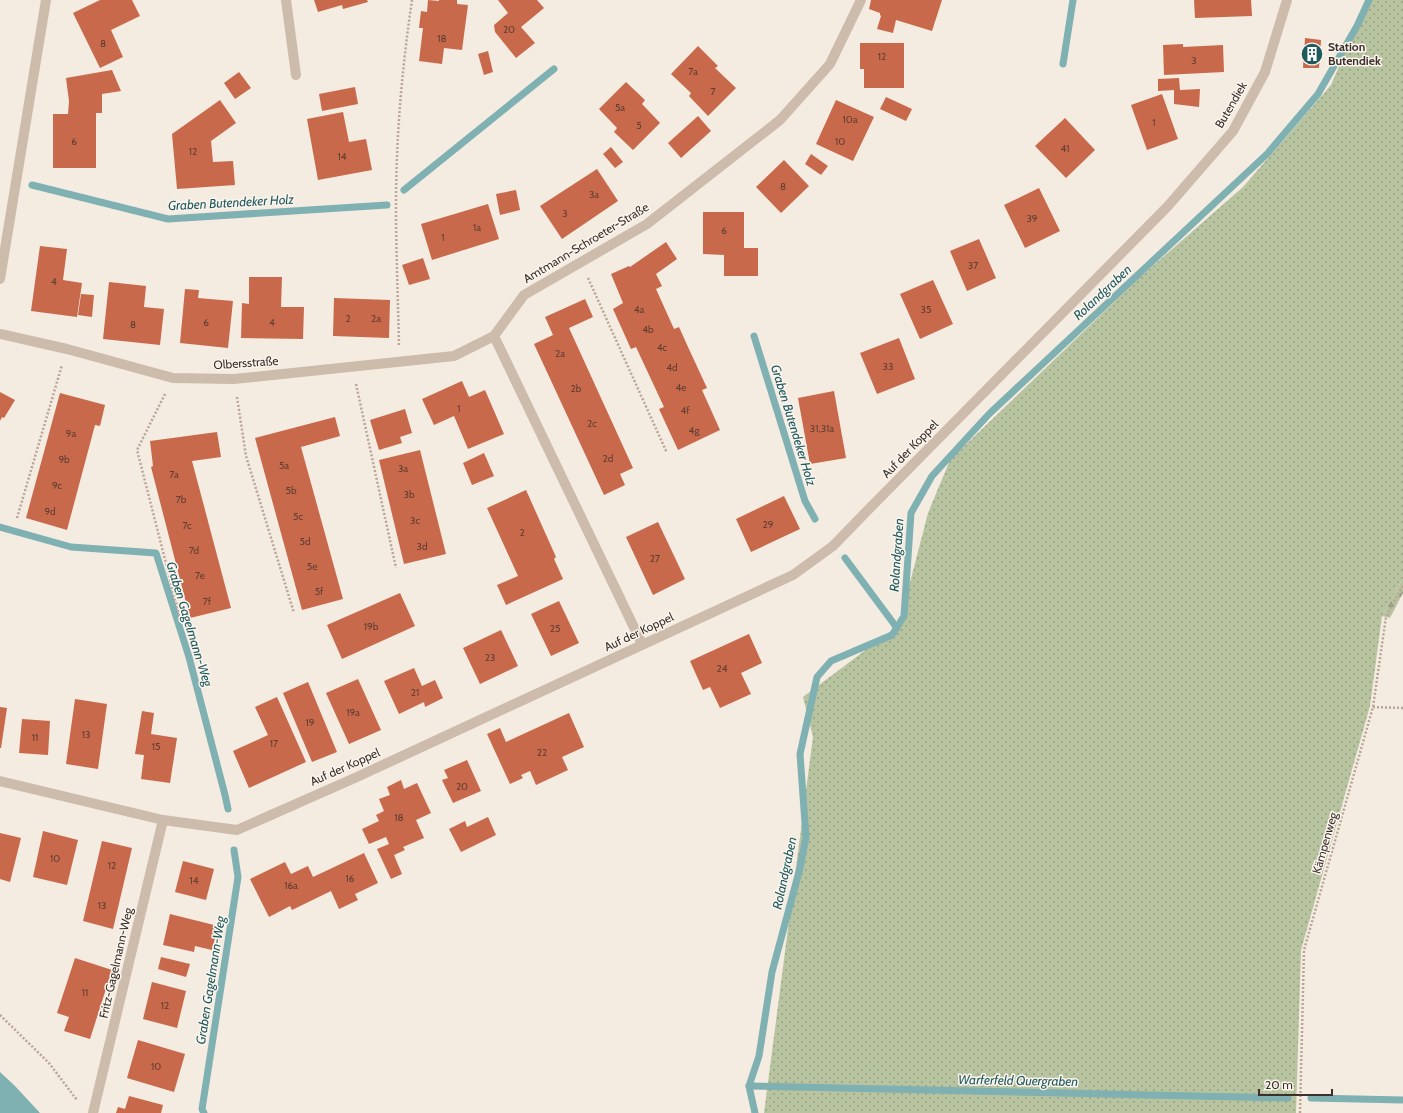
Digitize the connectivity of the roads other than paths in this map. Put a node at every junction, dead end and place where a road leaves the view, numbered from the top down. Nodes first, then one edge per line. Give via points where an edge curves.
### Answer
1 (46, 0) edge
2 (286, 0) edge
3 (861, 0) edge
4 (1287, 0) edge
5 (296, 75) dead end
6 (1168, 206) joint
7 (0, 278) edge
8 (0, 334) edge
9 (494, 336) junction
10 (642, 644) junction
11 (0, 781) edge
12 (163, 820) junction
13 (93, 1113) edge

1 - 7 street
2 - 5 street
3 - 9 street, Amtmann-Schroeter-Straße via 830,64 780,120 647,224 524,296
4 - 6 street, Butendiek via 1265,72 1233,131
6 - 10 street, Auf der Koppel via 833,546 793,575
8 - 9 street, Olbersstraße via 173,378 234,379 454,356
9 - 10 street
10 - 12 street, Auf der Koppel via 237,830
11 - 12 street, Auf der Koppel
12 - 13 street, Fritz-Gagelmann-Weg

